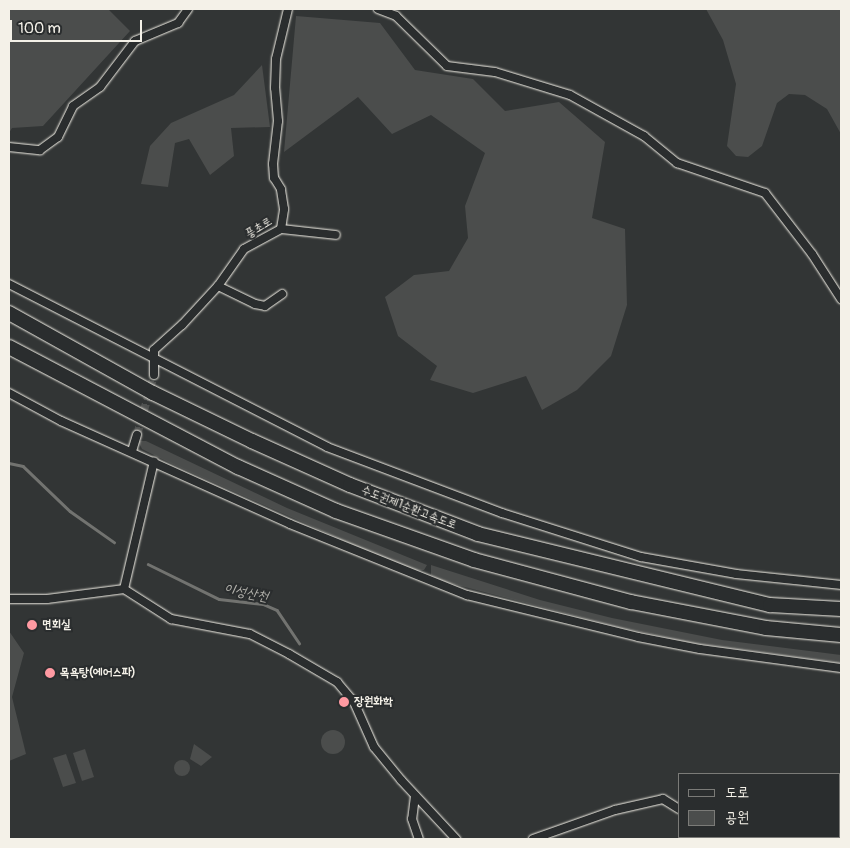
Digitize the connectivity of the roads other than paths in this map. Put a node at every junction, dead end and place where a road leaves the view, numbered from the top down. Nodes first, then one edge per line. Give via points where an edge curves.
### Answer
1 (188, 9) edge
2 (288, 9) edge
3 (378, 9) edge
4 (10, 151) edge
5 (281, 229) junction
6 (336, 235) dead end
7 (9, 284) edge
8 (218, 286) junction
9 (282, 294) dead end
10 (841, 299) edge
11 (9, 313) edge
12 (9, 347) edge
13 (154, 358) junction
14 (154, 375) tunnel mouth
15 (9, 393) edge
16 (137, 435) tunnel mouth
17 (132, 451) junction
18 (154, 462) junction
19 (841, 585) edge
20 (124, 589) junction
21 (9, 599) edge
22 (841, 609) edge
23 (841, 635) edge
24 (841, 668) edge
25 (415, 796) junction
26 (678, 808) edge
27 (554, 836) edge
28 (419, 839) edge
29 (456, 839) edge
30 (533, 839) edge

1 - 4 street via 178,23 135,41 100,87 73,106 58,137 40,150
2 - 5 street, 풍초로 via 275,70 278,121 273,164 284,209
3 - 10 street via 396,16 447,66 495,72 570,95 644,136 677,163 765,193 812,254
5 - 6 street
5 - 8 street, 풍초로 via 244,250
7 - 13 street
8 - 9 street via 265,306
8 - 13 street, 풍초로 via 154,350
11 - 22 highway, 수도권제1순환고속도로 via 153,393 252,441 350,485 478,534 770,605
12 - 23 highway via 238,467 336,511 474,560 631,602 766,628
13 - 14 street
13 - 19 street via 327,447 502,513 641,557 736,574
15 - 17 street via 61,421
16 - 17 street
17 - 18 street
18 - 20 street
18 - 24 street via 290,524 467,594 673,644
20 - 21 street via 47,599
20 - 25 street via 171,619 250,634 337,682 354,702 374,747
25 - 28 street via 412,820
25 - 29 street
26 - 27 street via 663,799 615,810
27 - 30 street

